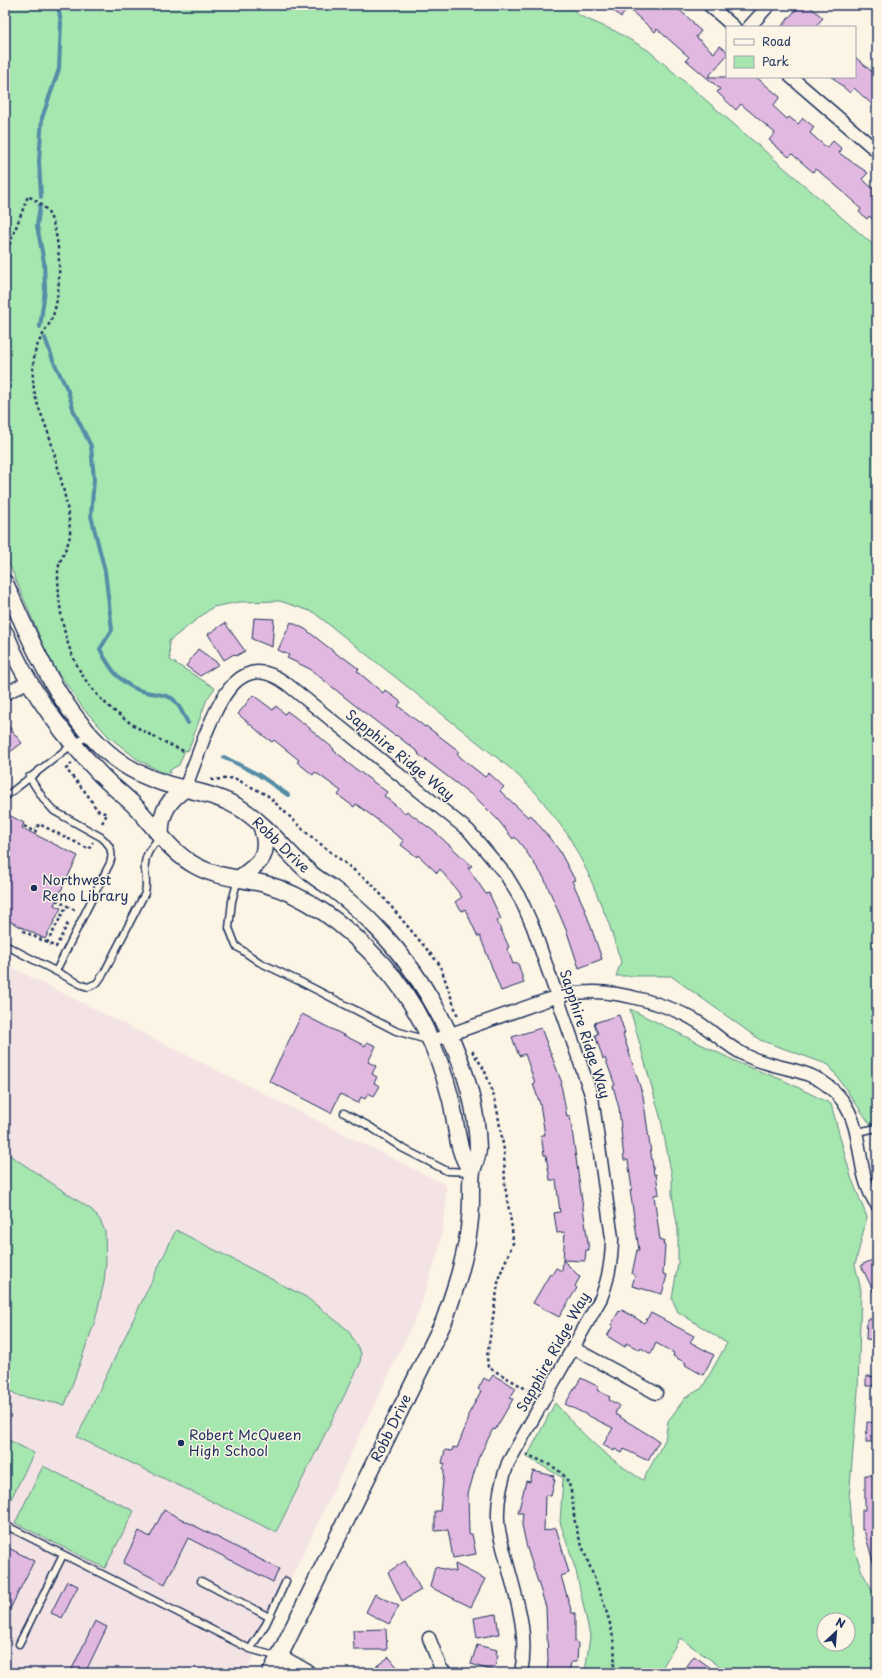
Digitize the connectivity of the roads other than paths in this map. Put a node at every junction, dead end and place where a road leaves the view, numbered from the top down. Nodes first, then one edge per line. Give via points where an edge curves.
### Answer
1 (709, 5) edge
2 (769, 5) edge
3 (733, 26) edge
4 (750, 26) edge
5 (792, 78) edge
6 (877, 152) edge
7 (5, 583) edge
8 (5, 633) edge
9 (27, 682) junction
10 (5, 694) edge
11 (91, 735) junction
12 (73, 744) junction
13 (29, 777) junction
14 (185, 789) junction
15 (5, 797) edge
16 (261, 825) junction
17 (161, 836) junction
18 (238, 879) junction
19 (5, 945) edge
20 (56, 971) junction
21 (558, 996) junction
22 (449, 1034) junction
23 (431, 1041) junction
24 (344, 1113) dead end
25 (877, 1128) edge
26 (857, 1132) junction
27 (472, 1172) junction
28 (877, 1205) edge
29 (573, 1348) junction
30 (656, 1393) dead end
31 (5, 1526) edge
32 (63, 1554) junction
33 (201, 1581) dead end
34 (286, 1581) dead end
35 (269, 1617) junction
36 (429, 1638) dead end
37 (19, 1644) dead end
38 (250, 1649) junction
39 (279, 1657) junction
40 (271, 1673) edge
41 (307, 1673) edge
42 (446, 1673) edge
43 (521, 1673) edge

1 - 3 street
2 - 4 street
5 - 6 street
7 - 11 street, Robb Drive via 34,650 52,683
8 - 9 street, Robb Drive
9 - 10 street
9 - 12 street, Robb Drive
11 - 12 lane
11 - 14 street, Robb Drive via 122,764 145,776
12 - 13 lane
12 - 17 street, Robb Drive
13 - 15 lane
13 - 20 lane via 54,811 101,837 112,852 110,863
14 - 16 street, Robb Drive via 198,791 238,807
14 - 17 street via 174,797 163,813
14 - 21 street, Sapphire Ridge Way via 216,707 230,687 245,674 272,674 449,813 489,852 521,900
16 - 18 street via 266,847 263,856 259,864
16 - 22 street, Robb Drive via 299,864 349,902 378,929 412,969 439,1012
17 - 18 street, Robb Drive via 176,853 196,866
17 - 20 lane via 151,847 145,860 145,893 101,979 88,987
18 - 23 street, Robb Drive via 268,885 305,900 347,929 398,983
18 - 23 lane via 229,928 236,946 259,962 396,1031
19 - 20 lane
21 - 22 street
21 - 26 street via 592,992 610,993 675,1010 694,1019 744,1055 760,1062 806,1072 820,1080 842,1101 852,1117
21 - 29 street, Sapphire Ridge Way via 592,1097 612,1238 608,1279 601,1298
22 - 23 street
22 - 27 street, Robb Drive via 468,1090 477,1130 478,1154
23 - 27 street, Robb Drive via 446,1083 462,1154
24 - 27 lane via 402,1148 447,1171
25 - 26 lane
26 - 28 street via 865,1183
27 - 39 street, Robb Drive via 470,1218 464,1255 444,1321
29 - 30 street
29 - 43 street, Sapphire Ridge Way via 508,1463 498,1500 501,1539 523,1624
31 - 32 lane
32 - 37 lane
32 - 38 lane
33 - 35 lane
34 - 35 lane
35 - 38 lane
36 - 42 street via 441,1669
38 - 39 lane
39 - 40 street, Robb Drive
39 - 41 street

